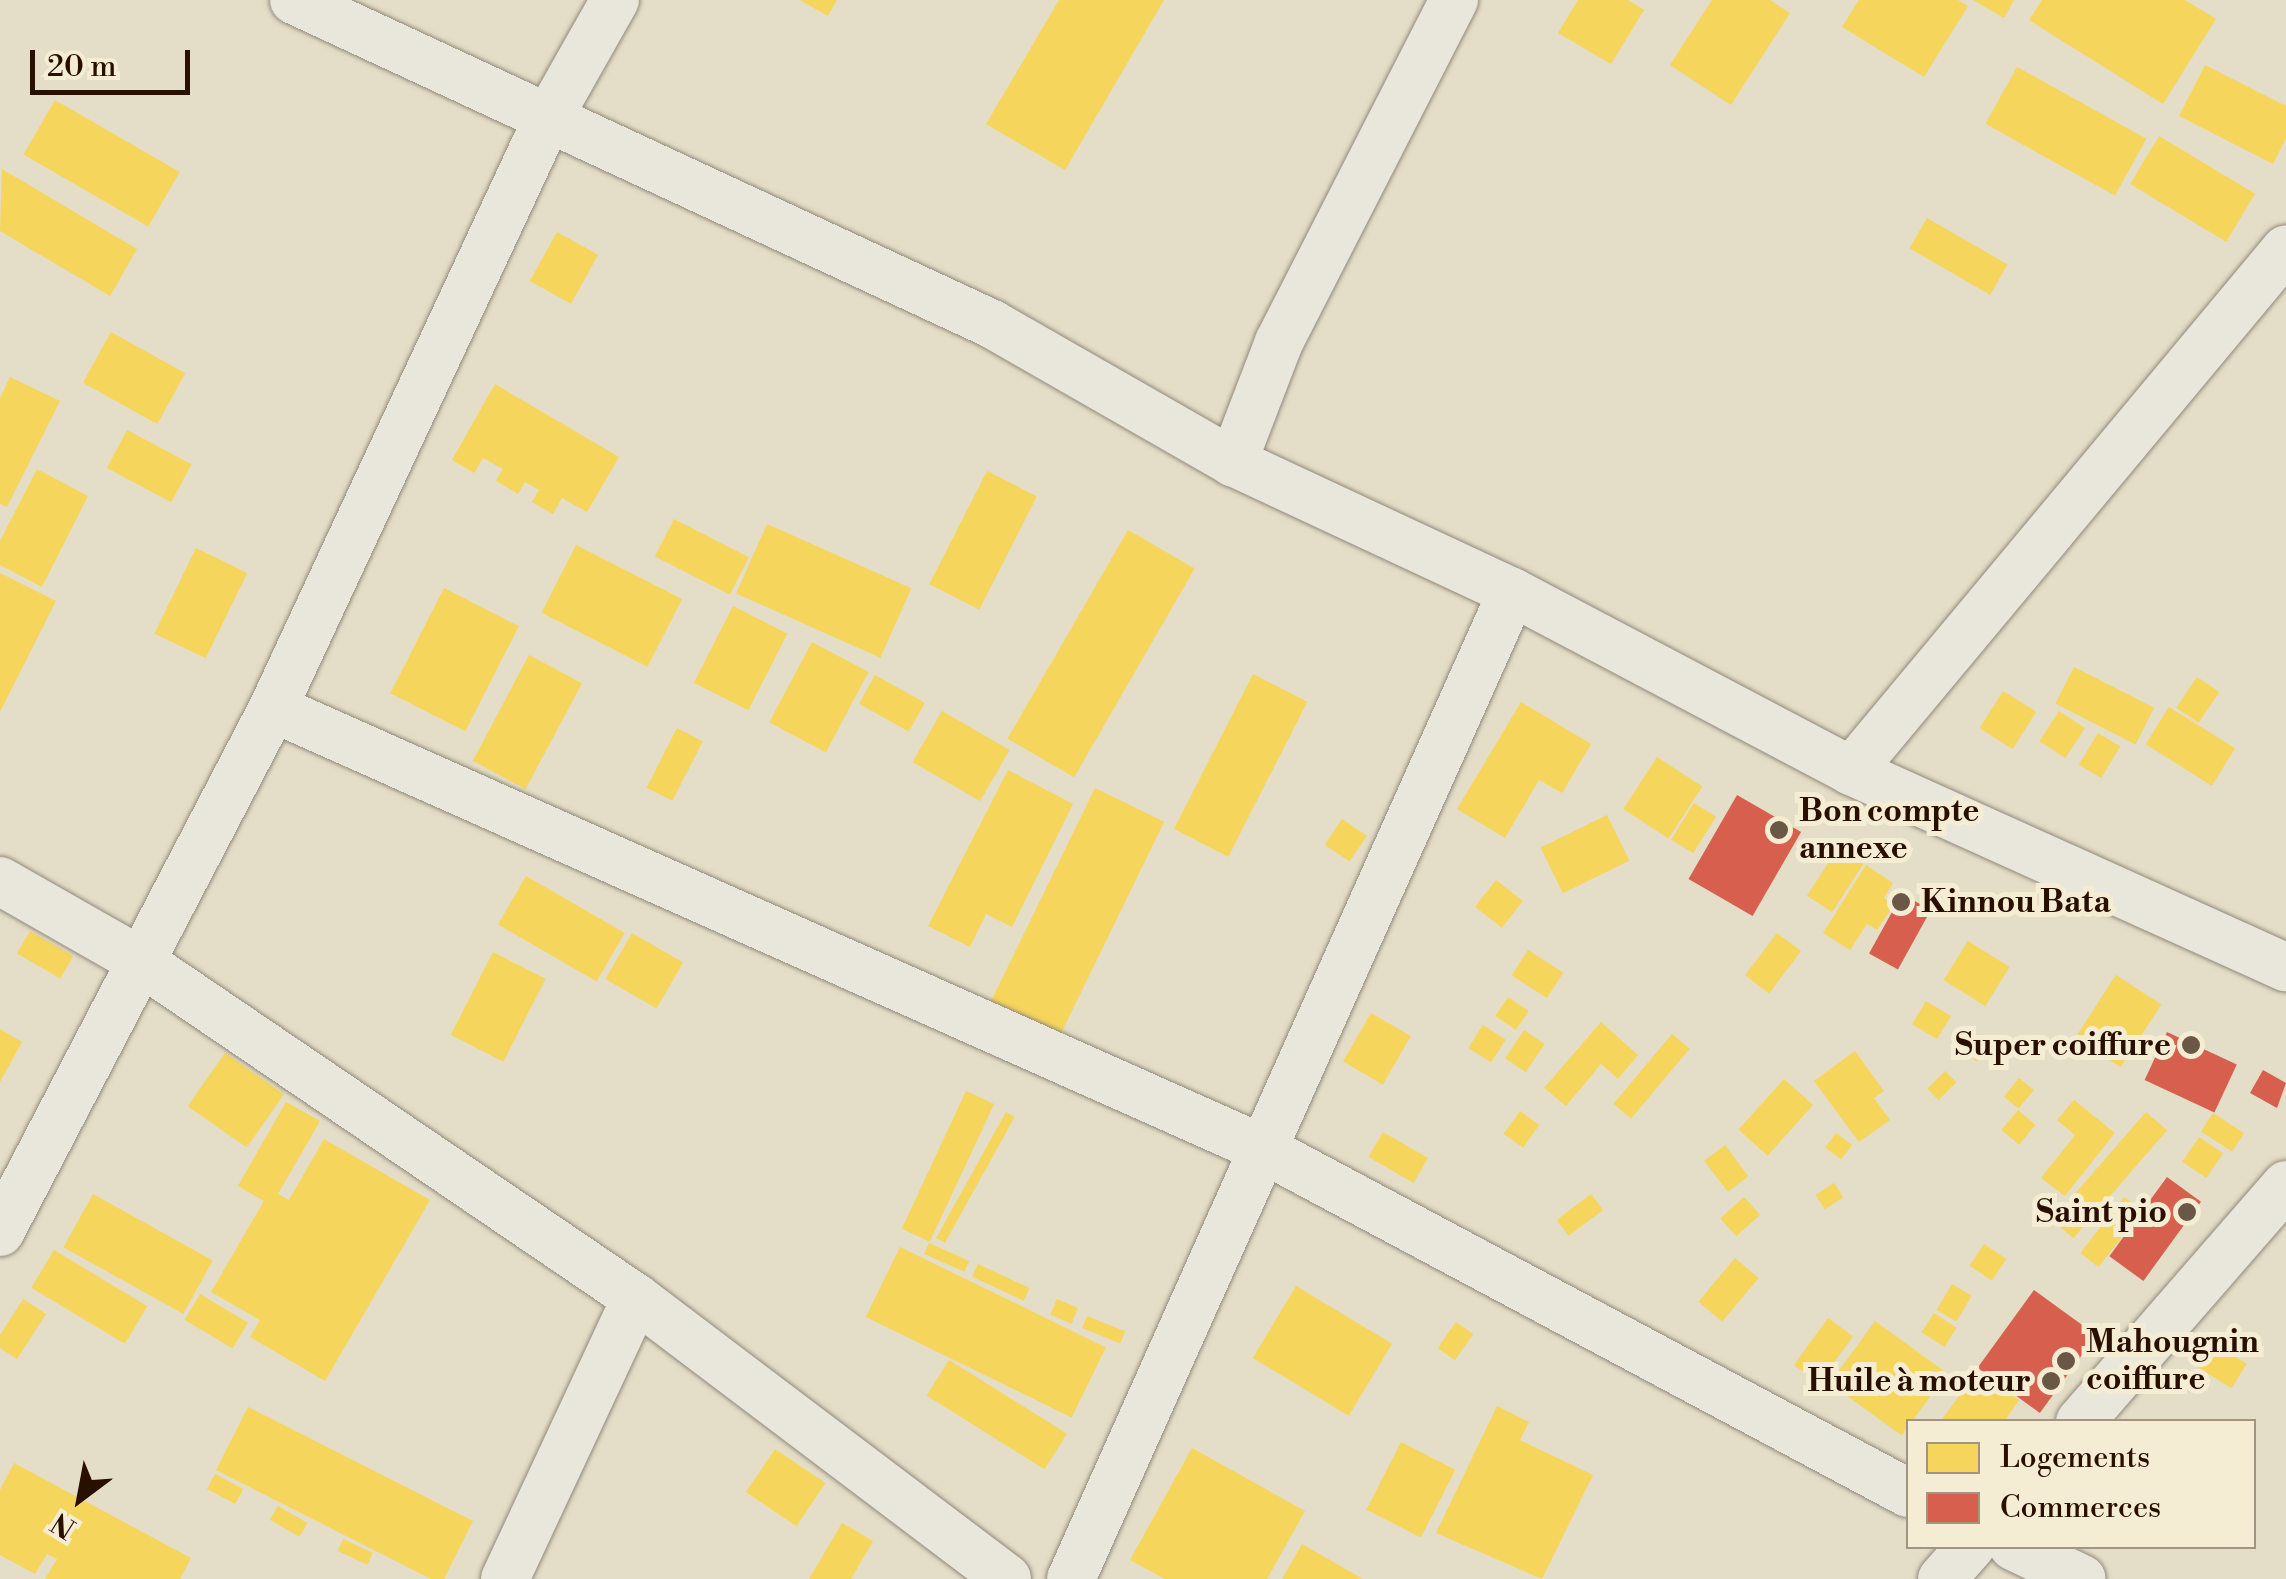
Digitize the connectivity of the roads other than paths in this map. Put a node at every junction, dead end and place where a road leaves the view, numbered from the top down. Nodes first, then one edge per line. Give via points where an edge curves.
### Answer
1 (294, 0) edge
2 (616, 0) edge
3 (1454, 0) edge
4 (546, 122) junction
5 (2286, 249) edge
6 (1233, 462) junction
7 (1512, 592) junction
8 (273, 708) junction
9 (1851, 771) junction
10 (0, 882) edge
11 (137, 959) junction
12 (2286, 967) edge
13 (1263, 1149) junction
14 (2286, 1185) edge
15 (0, 1232) edge
16 (636, 1298) junction
17 (2083, 1419) edge
18 (1906, 1492) edge
19 (1968, 1549) edge
20 (2019, 1549) edge
21 (505, 1579) edge
22 (1007, 1579) edge
23 (1072, 1579) edge
24 (1942, 1579) edge
25 (2082, 1579) edge

1 - 4 street
2 - 4 street
3 - 6 street via 1279,342
4 - 6 street via 992,324
4 - 8 street
5 - 9 street
6 - 7 street
7 - 9 street
7 - 13 street
8 - 11 street
8 - 13 street
9 - 12 street
10 - 11 street
11 - 15 street
11 - 16 street
13 - 18 street
13 - 23 street
14 - 17 street
16 - 21 street
16 - 22 street
19 - 24 street
20 - 25 street

